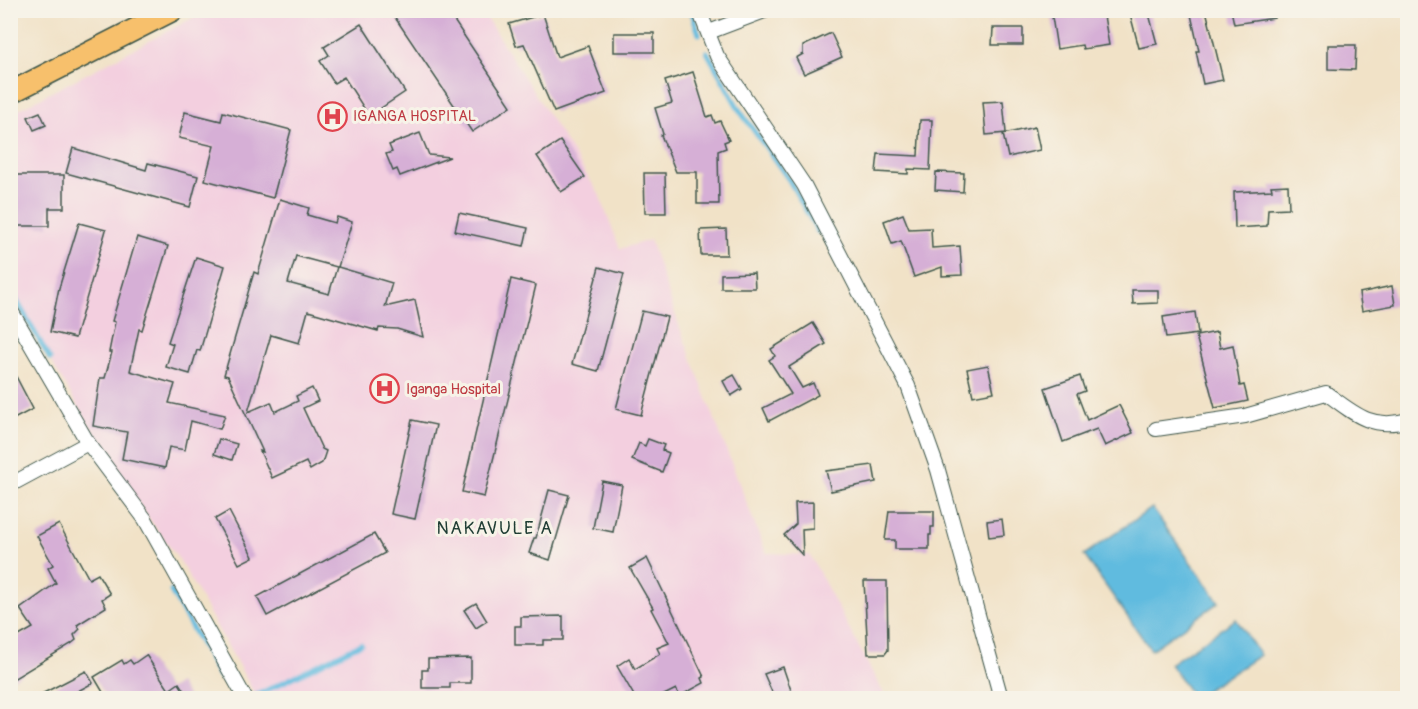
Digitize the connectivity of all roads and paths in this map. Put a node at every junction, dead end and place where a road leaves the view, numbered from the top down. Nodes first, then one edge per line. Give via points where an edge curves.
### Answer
1 (173, 10) edge
2 (699, 10) edge
3 (767, 10) edge
4 (709, 32) junction
5 (10, 93) edge
6 (10, 309) edge
7 (1407, 420) edge
8 (1156, 429) dead end
9 (88, 442) junction
10 (10, 485) edge
11 (245, 699) edge
12 (1001, 699) edge

1 - 5 main road
2 - 4 street
3 - 4 street
4 - 12 street via 717,56 804,185 908,386 938,470
6 - 9 street
7 - 8 street via 1393,425 1365,421 1326,393 1245,416
9 - 10 street
9 - 11 street via 145,519

